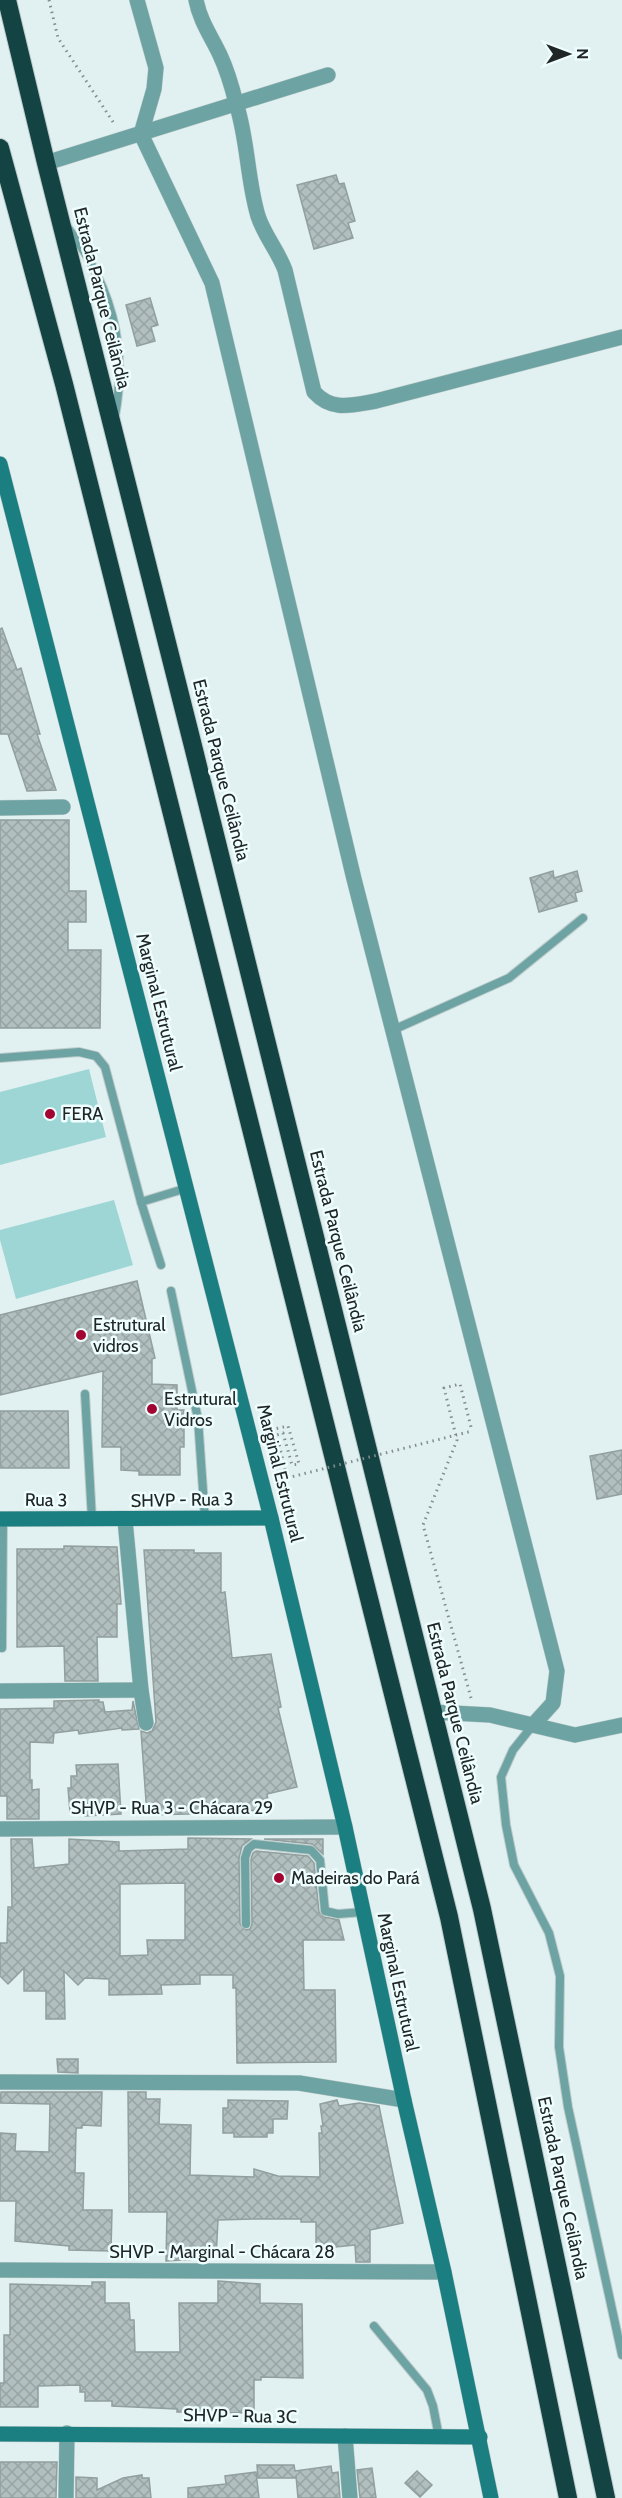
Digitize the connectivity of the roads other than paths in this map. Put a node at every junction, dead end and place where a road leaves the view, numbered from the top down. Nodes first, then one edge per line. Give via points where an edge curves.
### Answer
1 (7, 0) edge
2 (138, 0) edge
3 (196, 0) edge
4 (328, 75) dead end
5 (237, 104) junction
6 (141, 134) junction
7 (0, 148) edge
8 (46, 163) junction
9 (62, 220) junction
10 (622, 337) edge
11 (113, 428) junction
12 (0, 464) edge
13 (63, 807) dead end
14 (0, 808) edge
15 (583, 918) dead end
16 (393, 1030) junction
17 (0, 1058) edge
18 (187, 1188) junction
19 (141, 1202) junction
20 (161, 1265) dead end
21 (171, 1291) dead end
22 (85, 1394) dead end
23 (272, 1518) junction
24 (1, 1519) edge
25 (206, 1519) junction
26 (92, 1520) junction
27 (125, 1520) junction
28 (2, 1648) dead end
29 (141, 1690) junction
30 (0, 1691) edge
31 (433, 1712) junction
32 (146, 1723) dead end
33 (533, 1725) junction
34 (622, 1725) edge
35 (345, 1827) junction
36 (0, 1829) edge
37 (363, 1912) junction
38 (246, 1924) dead end
39 (0, 2082) edge
40 (404, 2100) junction
41 (0, 2270) edge
42 (444, 2272) junction
43 (374, 2326) dead end
44 (622, 2355) edge
45 (67, 2433) junction
46 (0, 2434) edge
47 (345, 2436) junction
48 (440, 2437) junction
49 (480, 2437) junction
50 (66, 2498) edge
51 (350, 2498) edge
52 (491, 2498) edge
53 (568, 2498) edge
54 (606, 2498) edge

1 - 8 highway, Estrada Parque Ceilândia
2 - 6 street via 156,68
3 - 5 street
4 - 5 street
5 - 6 street
5 - 10 street via 259,219 285,270 314,392 323,401 346,406 376,401
6 - 8 street
6 - 16 street via 212,283
7 - 53 highway via 64,384 449,1917
8 - 9 highway, Estrada Parque Ceilândia
9 - 11 highway, Estrada Parque Ceilândia
9 - 11 lane via 91,260 104,290 117,340 120,388
11 - 31 highway, Estrada Parque Ceilândia
12 - 18 main road, Marginal Estrutural
13 - 14 street
15 - 16 lane via 509,978
16 - 33 street via 557,1671 553,1703
17 - 19 lane via 79,1052 96,1056 105,1067
18 - 19 lane
18 - 23 main road, Marginal Estrutural
19 - 20 lane
21 - 25 lane via 198,1419
22 - 26 lane
23 - 25 main road, SHVP - Rua 3
23 - 35 main road, Marginal Estrutural
24 - 26 main road, Rua 3
24 - 28 lane
25 - 27 main road, SHVP - Rua 3
26 - 27 main road, SHVP - Rua 3
27 - 29 street
29 - 30 street
29 - 32 street
31 - 33 street via 490,1715
31 - 54 highway, Estrada Parque Ceilândia via 482,1909
33 - 34 street via 575,1735
33 - 44 lane via 513,1749 501,1777 506,1825 514,1865 549,1933 560,1976 559,2047 568,2107
35 - 36 street, SHVP - Rua 3 - Chácara 29
35 - 37 main road, Marginal Estrutural
37 - 38 lane via 325,1911 320,1860 311,1850 254,1844 245,1858
37 - 40 main road, Marginal Estrutural
39 - 40 street via 299,2083
40 - 42 main road, Marginal Estrutural
41 - 42 street, SHVP - Marginal - Chácara 28
42 - 49 main road, Marginal Estrutural
43 - 48 lane via 427,2390
45 - 46 main road, SHVP - Rua 3C
45 - 47 main road, SHVP - Rua 3C
45 - 50 street
47 - 48 main road, SHVP - Rua 3C
47 - 51 street
48 - 49 main road, SHVP - Rua 3C
49 - 52 main road, Marginal Estrutural

